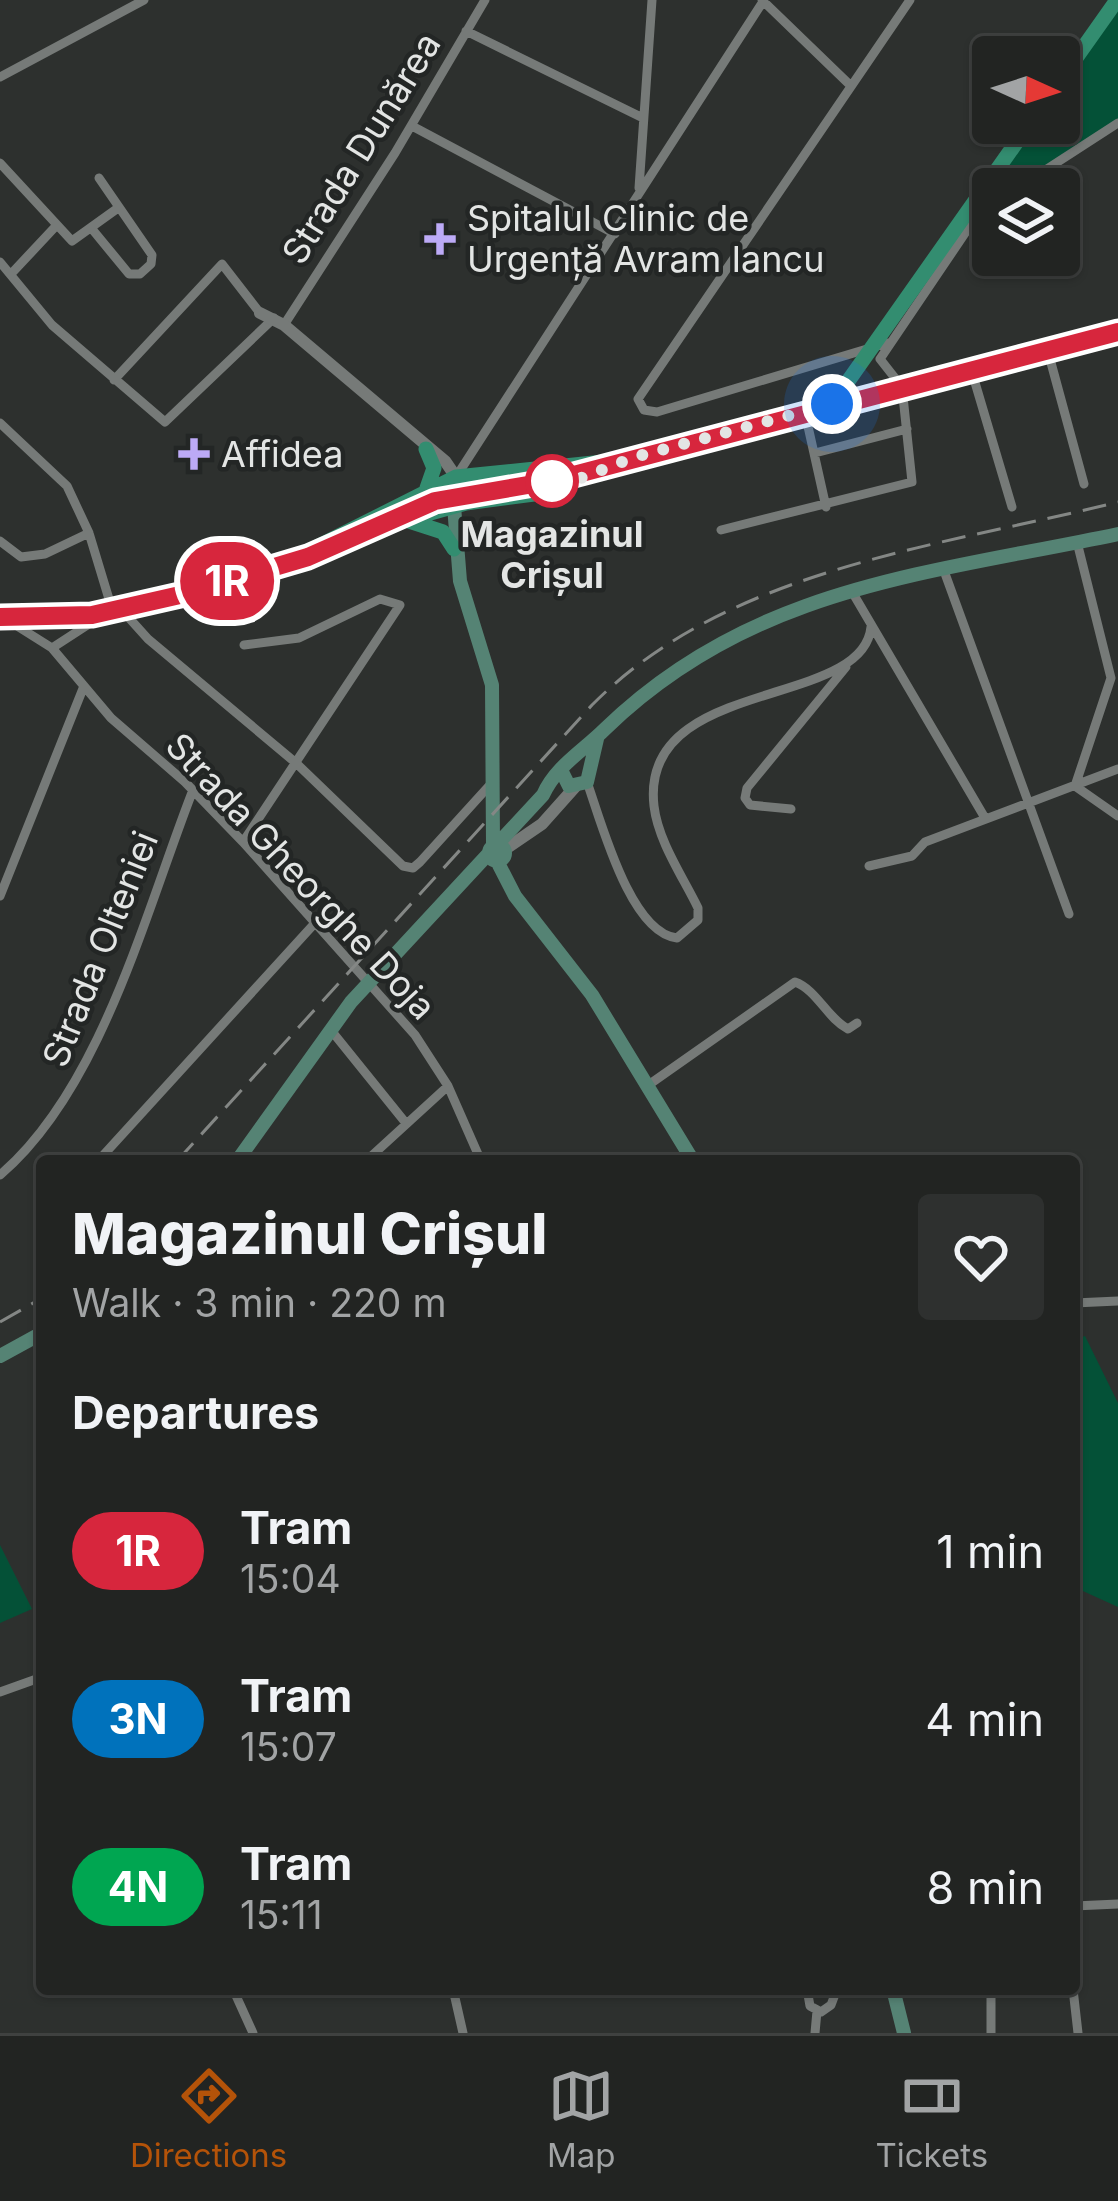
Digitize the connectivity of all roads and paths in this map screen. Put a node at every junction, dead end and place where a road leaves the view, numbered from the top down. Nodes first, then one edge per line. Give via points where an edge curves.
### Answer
1 (144, 0) edge
2 (485, 0) edge
3 (652, 0) edge
4 (763, 0) edge
5 (910, 0) edge
6 (1117, 0) edge
7 (466, 31) junction
8 (1080, 52) edge
9 (0, 77) edge
10 (850, 85) junction
11 (644, 118) junction
12 (1118, 123) edge
13 (412, 126) junction
14 (642, 144) junction
15 (665, 152) junction
16 (0, 163) edge
17 (1048, 168) edge
18 (99, 178) dead end
19 (639, 194) junction
20 (118, 208) junction
21 (972, 214) edge
22 (972, 214) edge
23 (55, 227) junction
24 (92, 229) junction
25 (615, 234) junction
26 (0, 262) edge
27 (11, 274) junction
28 (272, 318) junction
29 (1118, 329) edge
30 (887, 344) junction
31 (1047, 348) junction
32 (869, 349) junction
33 (971, 369) junction
34 (114, 380) junction
35 (902, 387) junction
36 (832, 404) junction
37 (805, 412) junction
38 (0, 423) edge
39 (907, 429) junction
40 (426, 449) junction
41 (815, 453) junction
42 (635, 457) junction
43 (1084, 484) dead end
44 (427, 488) junction
45 (455, 492) junction
46 (826, 507) junction
47 (1012, 508) dead end
48 (406, 521) junction
49 (721, 530) dead end
50 (89, 533) junction
51 (1118, 534) edge
52 (344, 537) junction
53 (0, 541) edge
54 (1077, 542) junction
55 (454, 550) junction
56 (943, 568) junction
57 (850, 588) junction
58 (108, 610) junction
59 (0, 612) edge
60 (872, 627) junction
61 (244, 645) dead end
62 (52, 648) junction
63 (847, 665) junction
64 (84, 686) junction
65 (296, 763) junction
66 (1118, 769) edge
67 (573, 776) junction
68 (489, 786) junction
69 (1075, 786) junction
70 (193, 790) junction
71 (1031, 802) junction
72 (791, 809) dead end
73 (1118, 816) edge
74 (985, 818) junction
75 (243, 842) junction
76 (498, 852) junction
77 (869, 866) dead end
78 (0, 896) edge
79 (1070, 914) dead end
80 (315, 923) junction
81 (857, 1023) dead end
82 (330, 1029) junction
83 (448, 1086) junction
84 (647, 1086) junction
85 (405, 1122) junction
86 (103, 1155) edge
87 (241, 1155) edge
88 (372, 1155) edge
89 (479, 1155) edge
90 (689, 1155) edge
91 (0, 1175) edge
92 (1118, 1300) edge
93 (1080, 1303) edge
94 (36, 1336) edge
95 (0, 1356) edge
96 (36, 1679) edge
97 (0, 1692) edge
98 (1118, 1904) edge
99 (1080, 1906) edge
100 (236, 1995) edge
101 (454, 1995) edge
102 (809, 1995) edge
103 (834, 1995) edge
104 (894, 1995) edge
105 (991, 1995) edge
106 (1074, 1995) edge
107 (791, 2005) dead end
108 (812, 2007) junction
109 (253, 2033) edge
110 (463, 2033) edge
111 (815, 2033) edge
112 (904, 2033) edge
113 (991, 2033) edge
114 (1078, 2033) edge

1 - 9 street
2 - 7 street, Strada Dunărea
3 - 11 street
4 - 10 street
4 - 15 street
5 - 10 street
6 - 8 main road
7 - 11 street
7 - 13 street, Strada Dunărea
10 - 32 street via 639,391 639,406 657,412
11 - 14 street
12 - 17 street
13 - 25 street
13 - 28 street, Strada Dunărea
14 - 15 street
14 - 19 street
15 - 19 street
16 - 23 street
18 - 20 street
19 - 25 street
20 - 24 street
20 - 24 street via 152,255 140,274 129,274
21 - 30 street
22 - 32 main road
23 - 24 street via 72,241
23 - 27 street
25 - 45 street
26 - 27 street
27 - 34 street via 52,326
28 - 34 street, Strada Dunărea via 165,422
28 - 34 street via 222,264
28 - 40 street
29 - 31 main road
30 - 32 street
30 - 35 street via 880,366
31 - 33 main road
31 - 43 street
32 - 36 main road
33 - 35 main road
33 - 47 street
35 - 36 main road
35 - 39 street
36 - 37 main road
37 - 41 street
37 - 42 main road
38 - 50 street via 67,486
39 - 41 street
39 - 46 street via 913,482
40 - 44 main road via 434,468
40 - 45 street
41 - 46 street
42 - 45 main road
42 - 45 main road via 550,490
44 - 45 main road
44 - 52 main road
45 - 48 main road
45 - 55 main road
46 - 49 street
48 - 52 main road
48 - 55 main road via 435,527
50 - 53 street via 21,557
50 - 58 street
51 - 54 main road
52 - 58 main road
54 - 56 main road
54 - 69 street via 1111,678
55 - 68 main road via 493,685
56 - 57 main road
56 - 71 street
57 - 60 street
57 - 67 main road via 729,635 661,680 599,735
58 - 59 main road
58 - 62 street
58 - 65 street via 123,609
59 - 62 street, Strada Gheorghe Doja
60 - 63 street via 869,644
60 - 74 street
61 - 65 street via 299,638 380,598 400,605
62 - 64 street, Strada Gheorghe Doja
63 - 67 street via 732,705 665,757 655,810 698,908 698,920 677,938 656,927 626,890
63 - 72 street via 748,788 751,805
64 - 70 street, Strada Gheorghe Doja
64 - 78 street
65 - 68 street via 413,868
65 - 75 street
66 - 69 street
67 - 76 street via 557,808
67 - 82 main road via 543,795
68 - 76 main road
69 - 71 street
69 - 73 street
70 - 75 street, Strada Gheorghe Doja
70 - 91 street, Strada Olteniei via 82,1077 50,1127
71 - 74 street
71 - 79 street
74 - 77 street via 925,842 912,856
75 - 80 street, Strada Gheorghe Doja
76 - 84 main road via 503,879 592,995
80 - 83 street, Strada Gheorghe Doja via 415,1035
80 - 86 street
81 - 84 street via 848,1030 837,1024 795,982
82 - 85 street
82 - 87 main road
83 - 85 street
83 - 89 street, Strada Gheorghe Doja
84 - 90 main road
85 - 88 street
92 - 93 street
94 - 95 main road
96 - 97 street
98 - 99 street
100 - 109 street
101 - 110 street
102 - 108 street
103 - 108 street via 828,2009
104 - 112 main road
105 - 113 street
106 - 114 street
107 - 108 street
108 - 111 street

